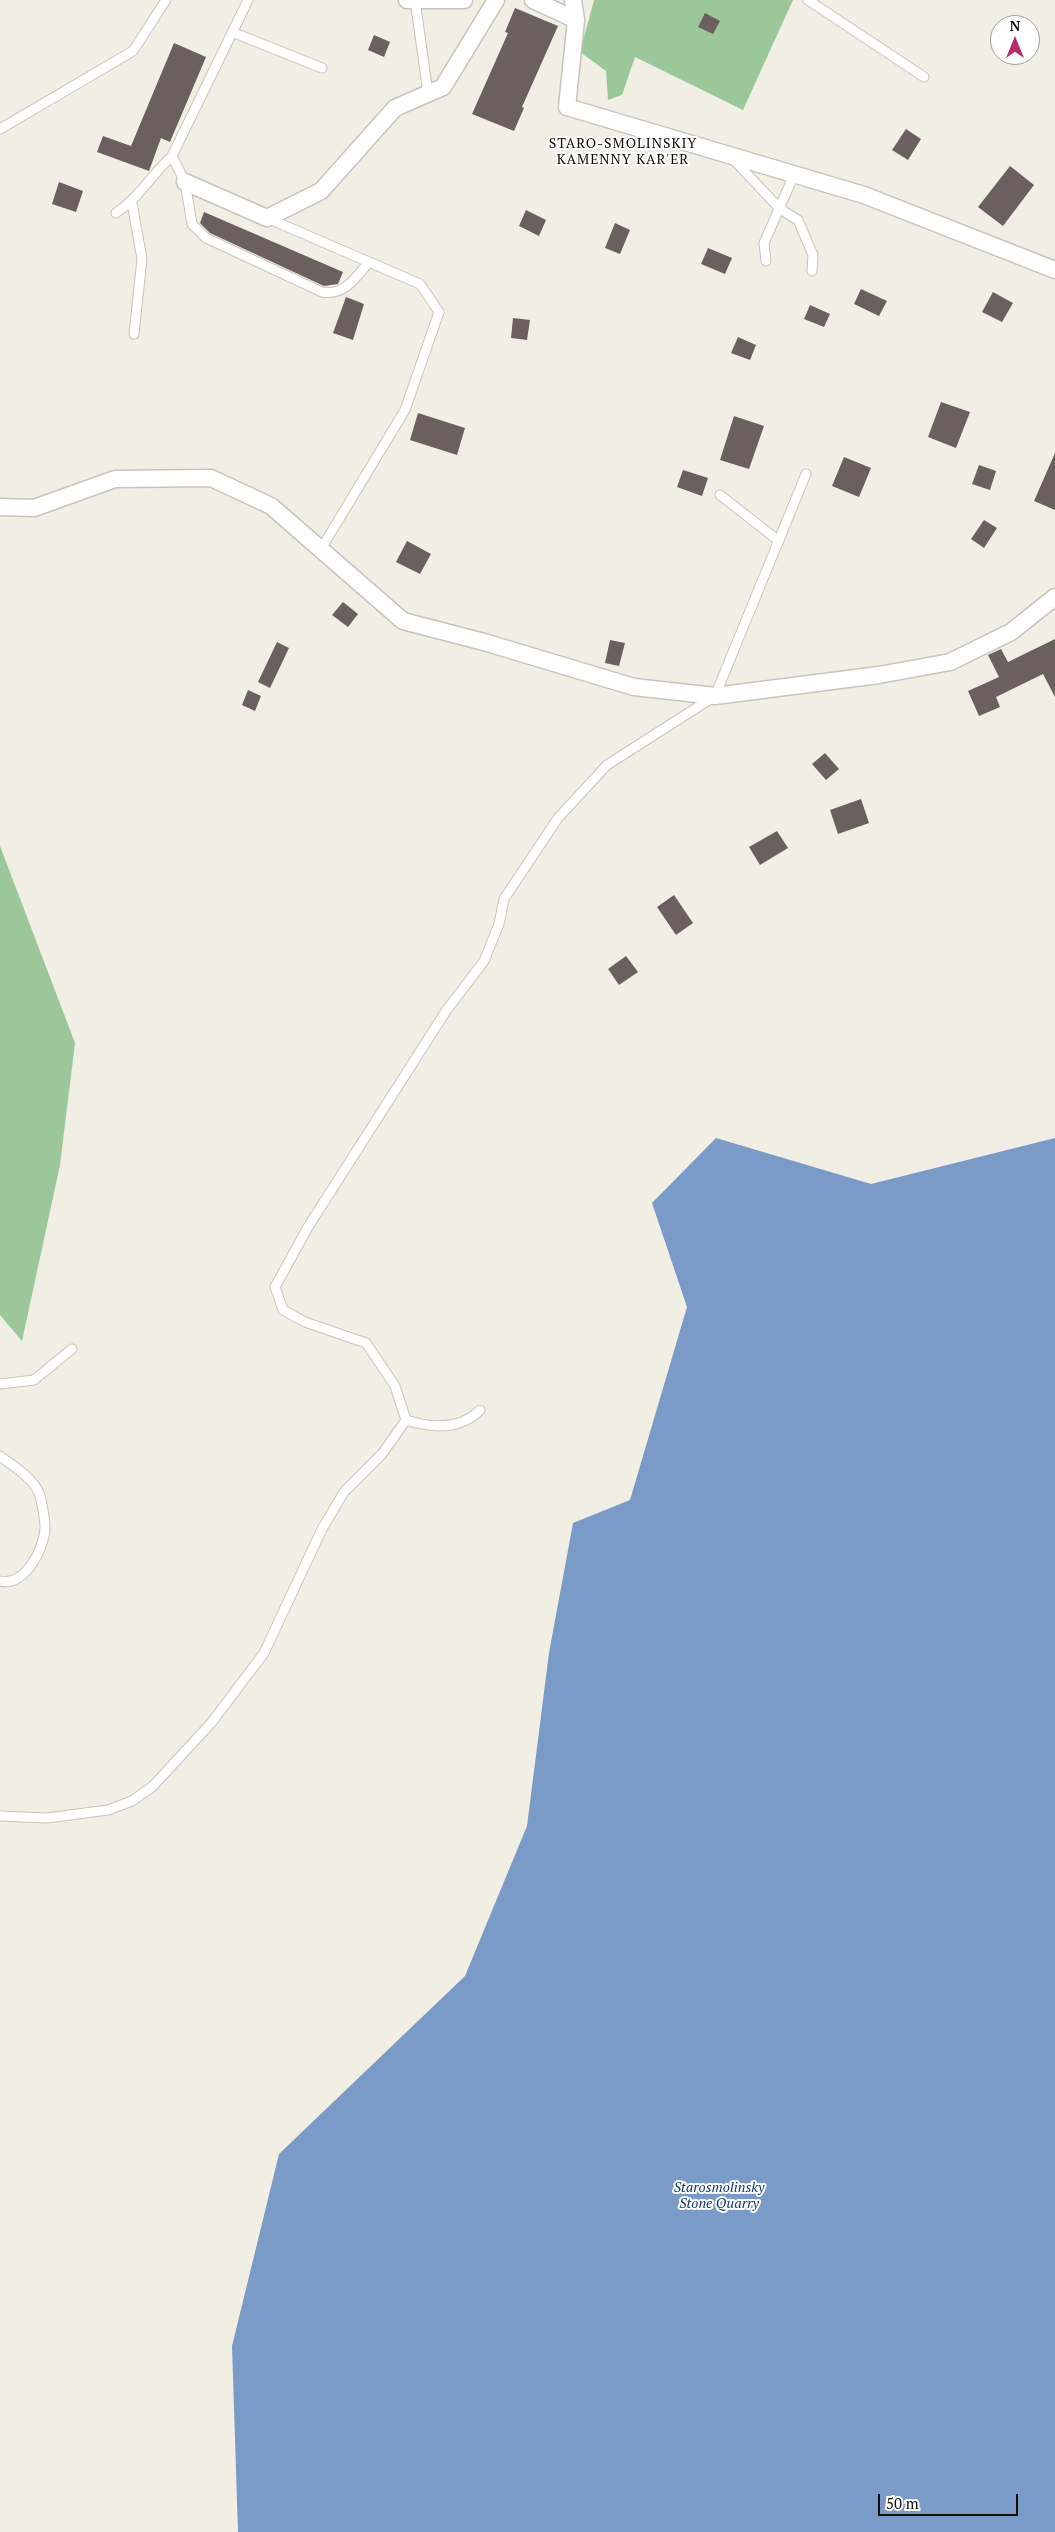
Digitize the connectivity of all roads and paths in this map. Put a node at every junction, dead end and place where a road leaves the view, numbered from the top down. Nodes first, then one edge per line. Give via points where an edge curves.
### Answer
1 (166, 0) edge
2 (248, 0) edge
3 (407, 0) edge
4 (415, 0) edge
5 (457, 0) edge
6 (496, 0) edge
7 (533, 0) edge
8 (573, 0) edge
9 (808, 0) edge
10 (576, 20) junction
11 (232, 32) junction
12 (322, 68) dead end
13 (924, 77) dead end
14 (428, 93) junction
15 (0, 129) edge
16 (730, 155) junction
17 (172, 156) junction
18 (794, 175) junction
19 (185, 182) junction
20 (132, 203) junction
21 (780, 209) junction
22 (116, 213) dead end
23 (267, 218) junction
24 (766, 261) dead end
25 (370, 262) junction
26 (1055, 270) edge
27 (812, 271) dead end
28 (134, 334) dead end
29 (806, 474) dead end
30 (720, 495) dead end
31 (0, 507) edge
32 (779, 542) junction
33 (321, 549) junction
34 (1055, 597) edge
35 (715, 696) junction
36 (72, 1349) dead end
37 (0, 1384) edge
38 (480, 1410) dead end
39 (406, 1420) junction
40 (0, 1456) edge
41 (0, 1582) edge
42 (0, 1816) edge

1 - 15 lane via 133,51
2 - 11 lane
3 - 4 street
4 - 5 street
4 - 14 lane
6 - 14 street via 443,87
7 - 10 street
8 - 10 street
9 - 13 lane
10 - 16 street via 567,107
11 - 12 lane
11 - 17 lane
14 - 23 street via 395,108 321,191
16 - 18 street
16 - 21 lane
17 - 19 lane
17 - 20 lane
18 - 21 lane
18 - 26 street via 864,195
19 - 23 street
19 - 25 lane via 192,224 206,238 322,292 335,293 346,288
20 - 22 lane
20 - 28 lane via 142,259
21 - 24 lane via 764,243
21 - 27 lane via 798,220 813,255
23 - 25 lane
25 - 33 lane via 420,284 439,312 405,410
29 - 32 lane
30 - 32 lane
31 - 33 street via 34,508 114,479 210,478 271,506
32 - 35 lane
33 - 35 street via 403,621 634,687
34 - 35 street via 1011,632 950,662 879,675
35 - 39 lane via 606,766 558,818 504,900 499,924 484,960 446,1011 308,1227 275,1287 283,1310 305,1322 366,1343 395,1386
36 - 37 lane via 34,1380
38 - 39 lane via 473,1417 443,1427 424,1426
39 - 42 lane via 382,1454 344,1492 322,1529 264,1653 212,1722 153,1786 132,1801 108,1810 47,1818
40 - 41 lane via 25,1475 39,1493 45,1529 34,1564 16,1580

